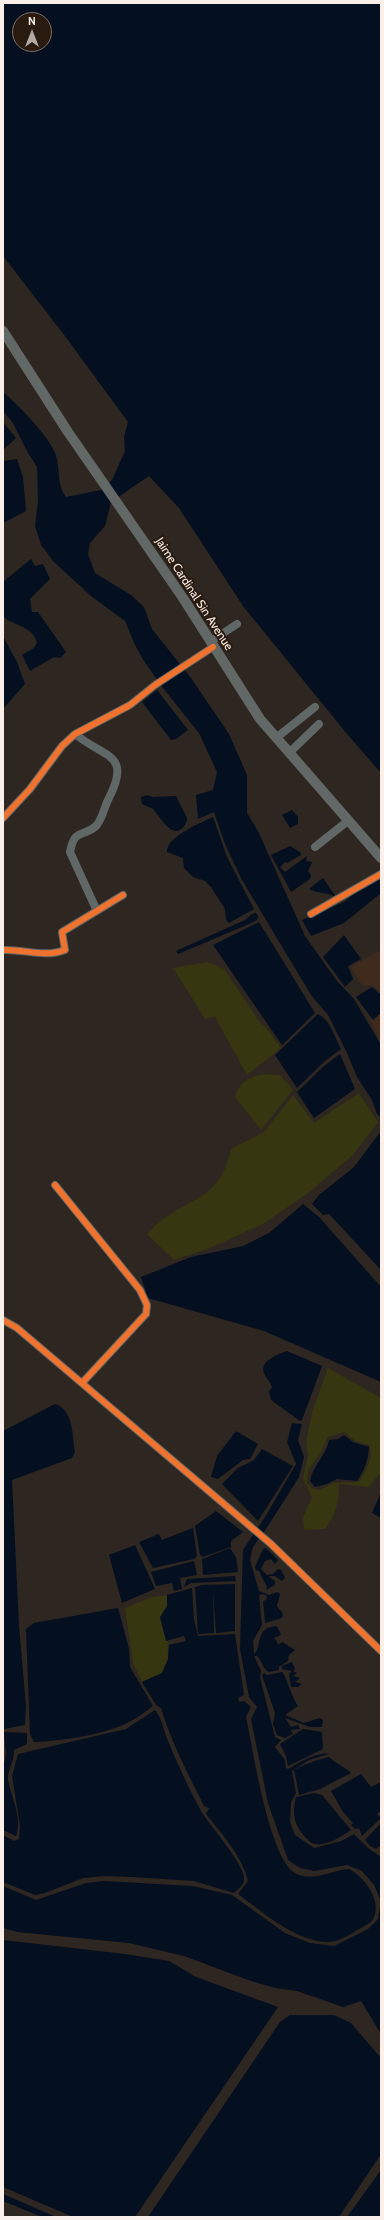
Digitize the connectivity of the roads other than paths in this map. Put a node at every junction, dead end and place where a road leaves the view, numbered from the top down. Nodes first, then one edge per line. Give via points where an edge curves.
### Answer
1 (3, 331) edge
2 (237, 624) dead end
3 (211, 645) junction
4 (315, 707) dead end
5 (319, 724) dead end
6 (75, 734) junction
7 (276, 738) junction
8 (289, 753) junction
9 (3, 818) edge
10 (349, 820) junction
11 (315, 847) dead end
12 (381, 858) edge
13 (381, 874) edge
14 (123, 895) dead end
15 (97, 910) junction
16 (311, 914) dead end
17 (3, 950) edge
18 (55, 1185) dead end
19 (3, 1320) edge
20 (82, 1383) junction
21 (381, 1651) edge

1 - 3 main road, Jaime Cardinal Sin Avenue via 68,432 183,598
2 - 3 street
3 - 6 street via 130,705
3 - 7 main road, Jaime Cardinal Sin Avenue via 260,719
4 - 7 street
5 - 8 street
6 - 9 street via 62,746 30,789
6 - 15 street via 109,755 119,769 101,817 95,826 78,834 72,842 70,852
7 - 8 main road, Jaime Cardinal Sin Avenue
8 - 10 main road, Jaime Cardinal Sin Avenue
10 - 11 street
10 - 12 main road, Jaime Cardinal Sin Avenue
13 - 16 street
14 - 15 street
15 - 17 street via 62,932 64,950 54,954
18 - 20 street via 140,1290 147,1305 146,1314
19 - 20 street via 17,1328
20 - 21 street via 271,1544

